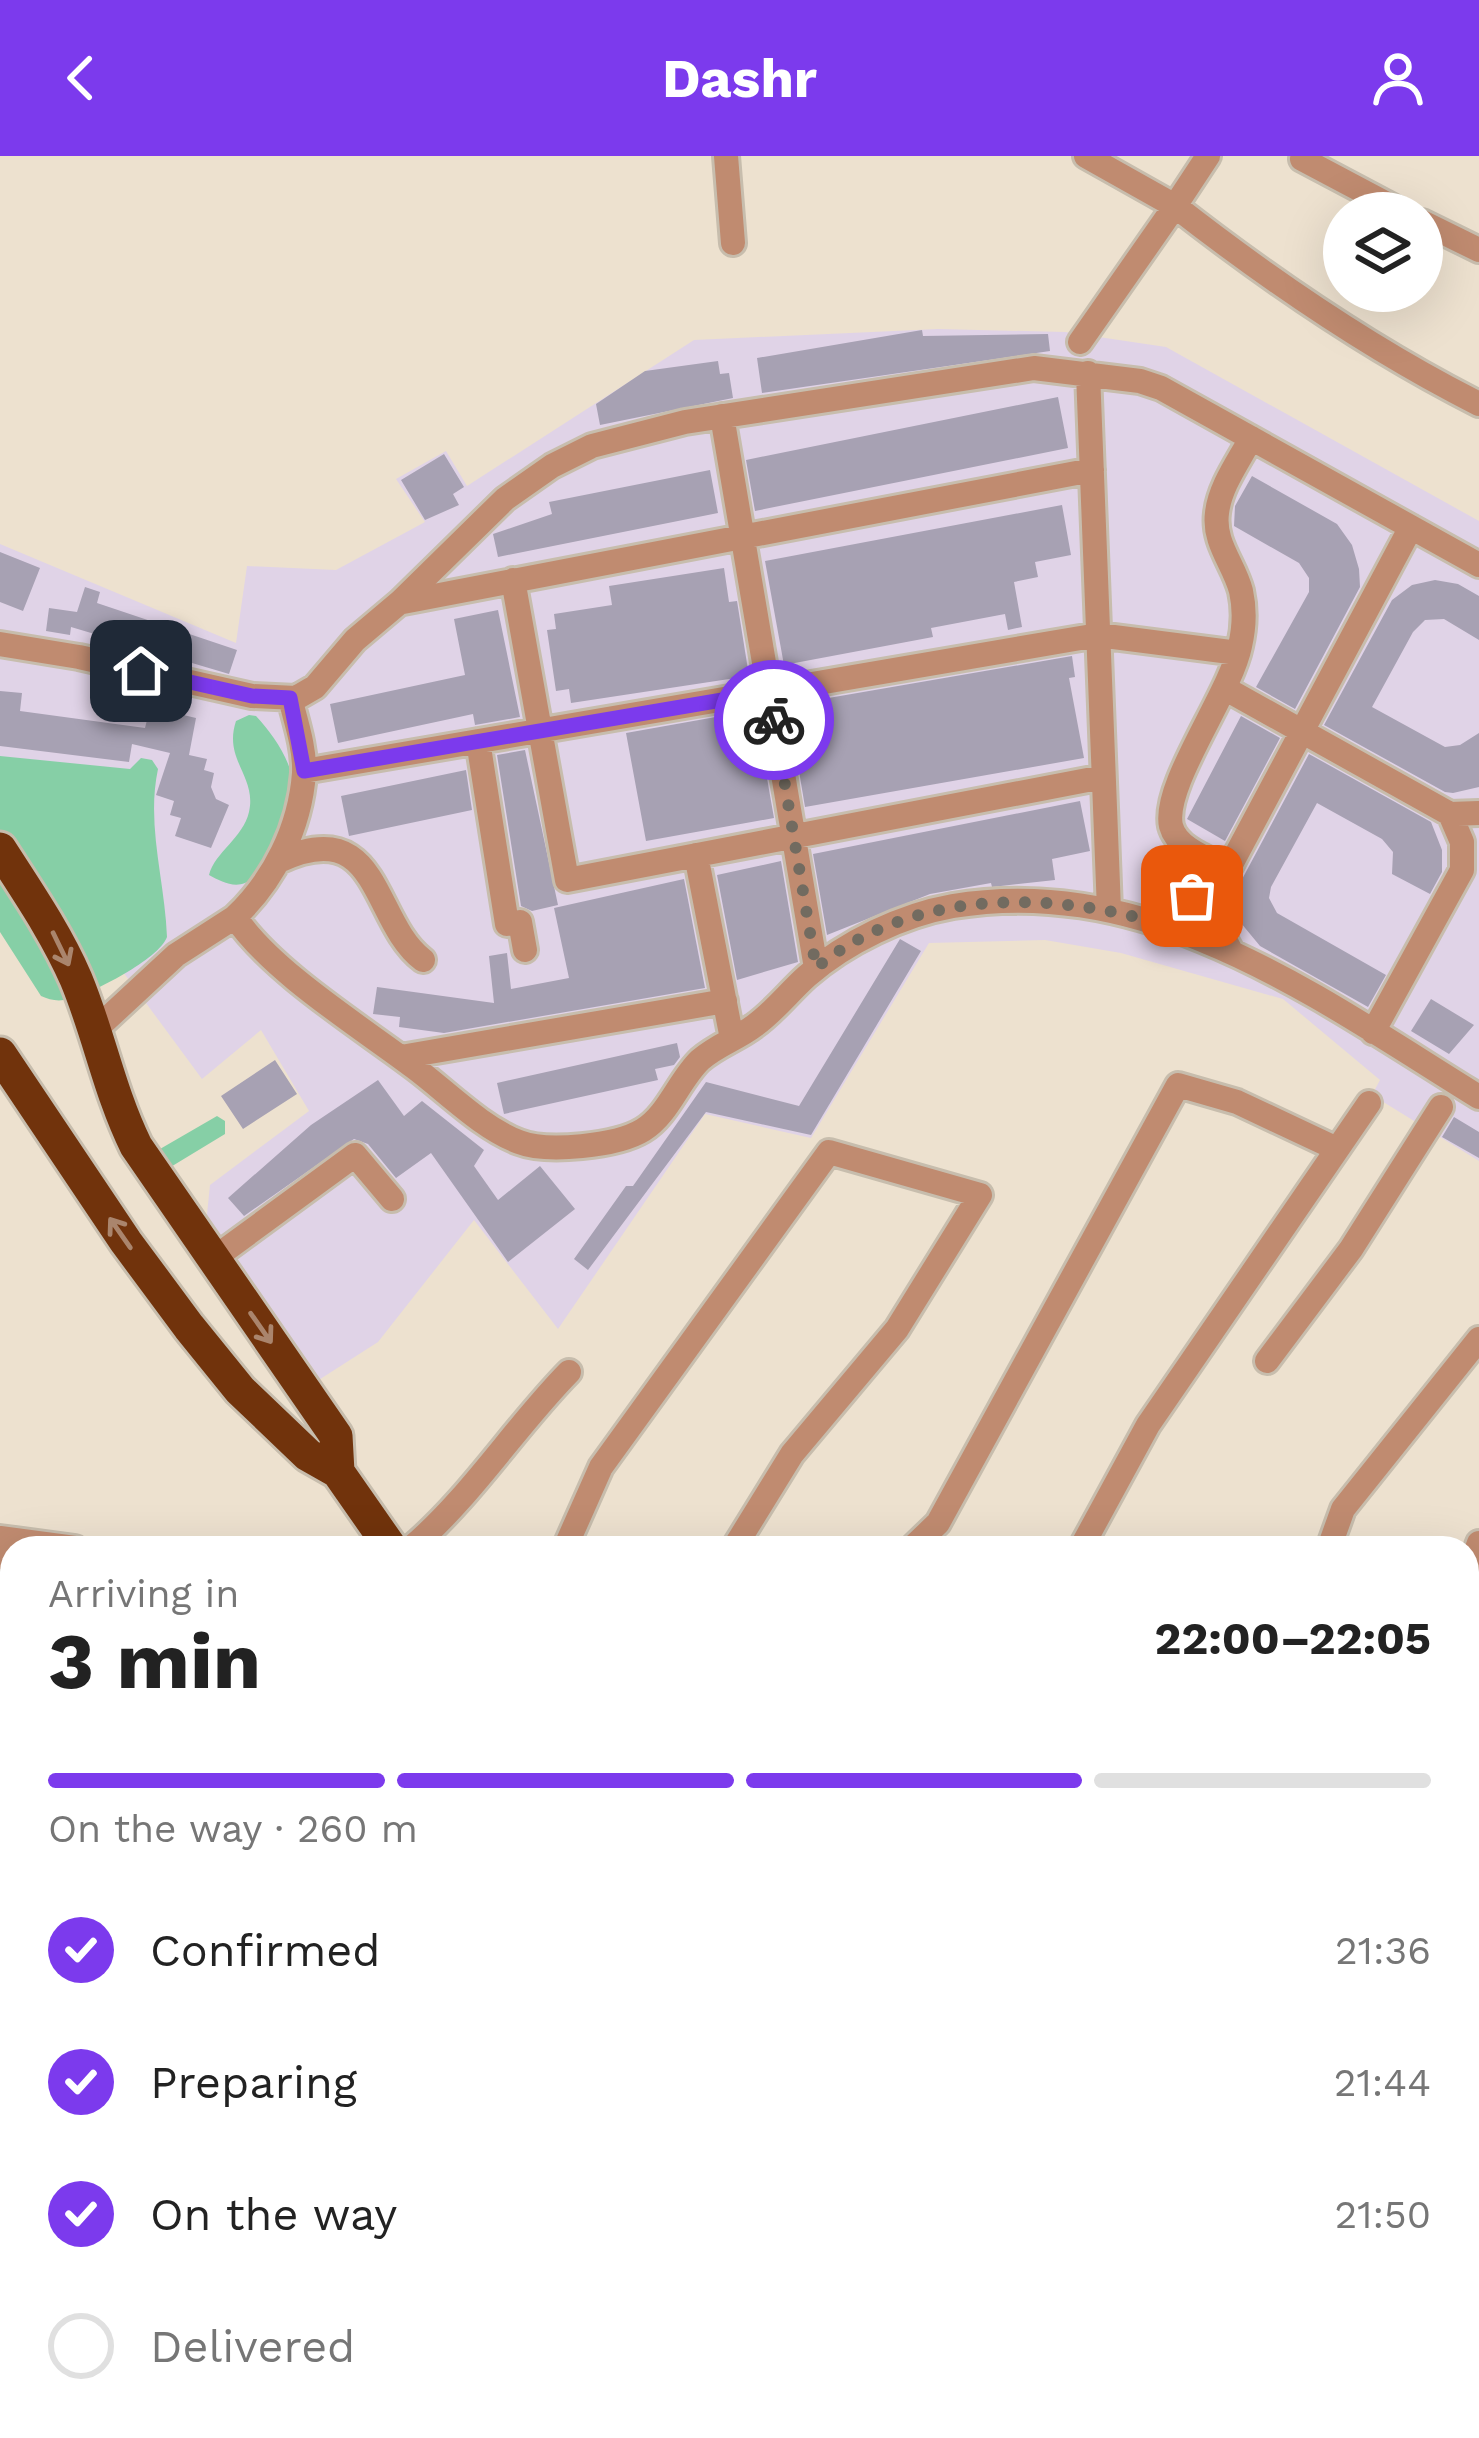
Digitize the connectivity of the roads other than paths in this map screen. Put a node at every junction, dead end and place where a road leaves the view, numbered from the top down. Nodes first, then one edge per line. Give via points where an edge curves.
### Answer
1 (726, 156) edge
2 (1086, 156) edge
3 (1208, 156) edge
4 (1301, 157) edge
5 (1365, 192) edge
6 (1175, 206) junction
7 (1443, 232) edge
8 (734, 243) dead end
9 (1479, 250) edge
10 (1080, 342) dead end
11 (1088, 373) junction
12 (1479, 404) edge
13 (722, 416) junction
14 (1251, 438) junction
15 (1092, 470) junction
16 (1411, 527) junction
17 (743, 537) junction
18 (1479, 565) edge
19 (513, 580) junction
20 (400, 602) junction
21 (1098, 635) junction
22 (0, 644) edge
23 (1238, 653) junction
24 (1226, 689) junction
25 (769, 692) junction
26 (290, 698) junction
27 (540, 730) junction
28 (1301, 732) junction
29 (478, 741) junction
30 (304, 771) junction
31 (1103, 778) junction
32 (1479, 813) edge
33 (1450, 814) junction
34 (794, 837) junction
35 (0, 849) edge
36 (697, 855) junction
37 (279, 861) junction
38 (1470, 868) edge
39 (1228, 869) junction
40 (1212, 899) junction
41 (1109, 910) junction
42 (235, 917) junction
43 (1154, 922) junction
44 (524, 950) dead end
45 (1231, 951) junction
46 (423, 960) dead end
47 (816, 968) junction
48 (725, 1001) junction
49 (94, 1031) junction
50 (1373, 1032) junction
51 (732, 1039) junction
52 (0, 1054) edge
53 (400, 1057) junction
54 (1479, 1097) edge
55 (1369, 1103) dead end
56 (1441, 1107) dead end
57 (1337, 1149) junction
58 (392, 1199) dead end
59 (213, 1258) junction
60 (1479, 1339) edge
61 (1267, 1361) dead end
62 (569, 1372) dead end
63 (338, 1472) junction
64 (383, 1536) edge
65 (425, 1536) edge
66 (571, 1536) edge
67 (741, 1536) edge
68 (924, 1536) edge
69 (1088, 1536) edge
70 (1333, 1536) edge

1 - 8 street
2 - 6 street
3 - 6 street
4 - 5 street
6 - 10 street
6 - 12 street via 1268,279
7 - 9 street
11 - 13 street via 1034,368
11 - 14 street via 1151,384
11 - 15 street
13 - 17 street
13 - 20 street via 645,430 552,466 505,499
14 - 16 street
14 - 23 street via 1216,516 1240,588
15 - 17 street
15 - 21 street
16 - 18 street
16 - 28 street
17 - 19 street
17 - 25 street
19 - 20 street
19 - 27 street
20 - 26 street via 316,687
21 - 23 street
21 - 25 street
21 - 31 street
22 - 26 street
23 - 24 street
24 - 28 street
24 - 39 street via 1179,783 1170,822 1183,844
25 - 27 street
25 - 34 street
26 - 30 street
27 - 29 street
27 - 36 street via 567,880
28 - 33 street
28 - 39 street
29 - 30 street
29 - 44 street via 507,924 520,922
30 - 37 street
31 - 34 street
31 - 41 street
32 - 33 street
33 - 38 street
34 - 36 street
34 - 47 street
35 -> 49 highway via 51,928
36 - 48 street
37 - 42 street
37 - 46 street via 316,848 355,862
38 - 50 street
39 - 40 street
40 - 43 street via 1192,896
40 - 45 street
41 - 43 street
41 - 47 street via 956,906 906,919
42 - 49 street via 196,938
42 - 53 street via 248,937
43 - 45 street
45 - 50 street
47 - 51 street
48 - 51 street
48 - 53 street
49 - 59 highway via 136,1145
50 - 54 street
51 - 53 street via 698,1062 641,1132 555,1148 511,1139
63 -> 52 highway via 308,1455 227,1375
55 - 57 street
56 - 61 street via 1351,1249
57 - 68 street via 1237,1102 1178,1085
57 - 69 street via 1148,1425
58 - 59 street via 355,1155
59 -> 63 highway via 336,1436
60 - 70 street via 1343,1509
62 - 65 street
63 - 64 highway
66 - 67 street via 602,1467 829,1152 980,1195 897,1329 792,1454

